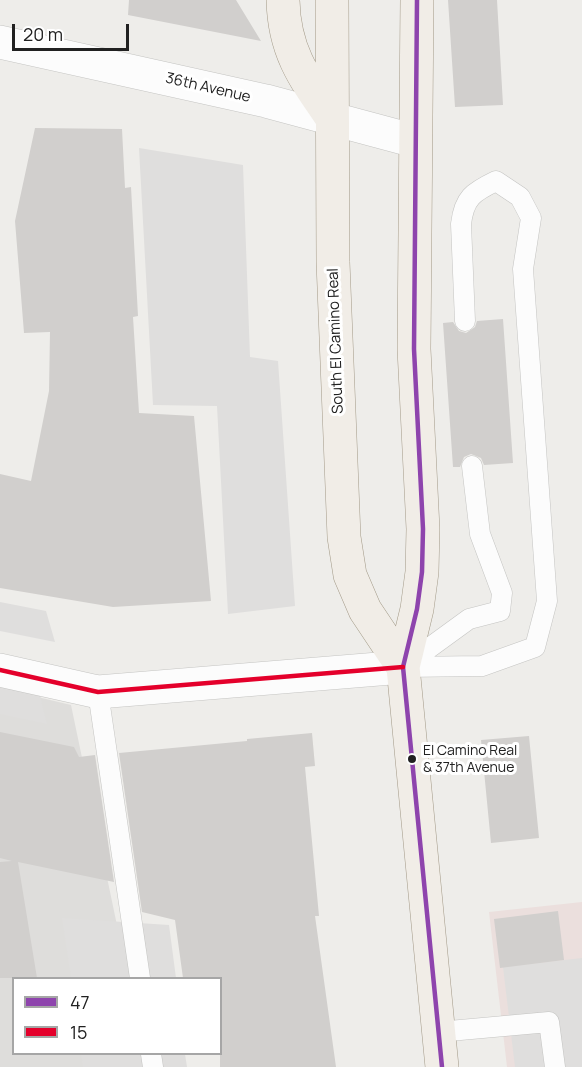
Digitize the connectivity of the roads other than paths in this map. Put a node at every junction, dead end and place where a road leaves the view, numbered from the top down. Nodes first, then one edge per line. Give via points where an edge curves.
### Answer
1 (283, 0) edge
2 (332, 0) edge
3 (417, 3) edge
4 (0, 42) edge
5 (332, 118) junction
6 (415, 141) junction
7 (465, 321) dead end
8 (472, 466) dead end
9 (402, 667) junction
10 (0, 670) edge
11 (98, 692) junction
12 (140, 977) edge
13 (438, 1032) junction
14 (442, 1067) edge
15 (555, 1067) edge

1 - 5 main road via 289,42 299,70
2 - 5 main road, South El Camino Real
3 - 6 main road, South El Camino Real
4 - 5 street, 36th Avenue
5 - 6 street, 36th Avenue
5 - 9 main road, South El Camino Real via 333,262 344,537 350,575 365,610
6 - 9 main road, South El Camino Real via 414,349 422,572
7 - 9 lane via 463,208 475,191 496,181 520,197 531,218 523,269 548,601 535,647 482,666
8 - 9 lane via 480,534 502,593 500,611 469,619
9 - 11 street
9 - 13 main road, South El Camino Real
10 - 11 street
11 - 12 lane
13 - 14 main road, South El Camino Real
13 - 15 lane via 549,1022

